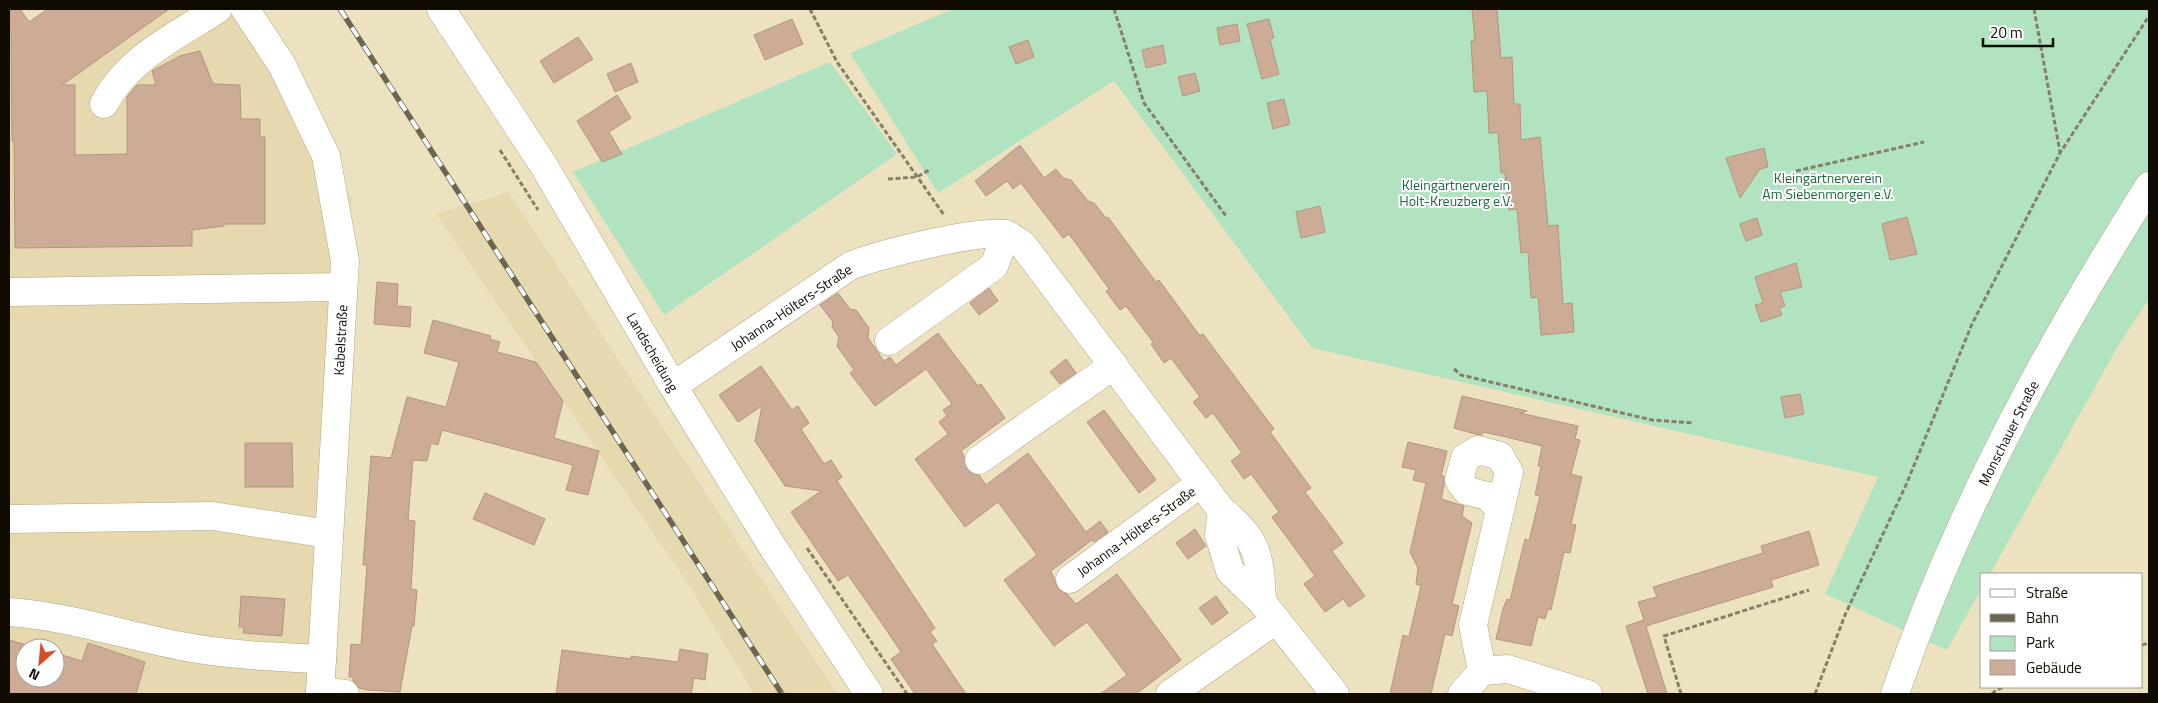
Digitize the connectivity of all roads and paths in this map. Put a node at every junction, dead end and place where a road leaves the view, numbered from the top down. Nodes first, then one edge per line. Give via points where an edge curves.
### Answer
1 (218, 9) edge
2 (245, 9) edge
3 (441, 9) edge
4 (810, 9) edge
5 (1114, 9) edge
6 (2034, 9) edge
7 (2149, 16) edge
8 (104, 104) dead end
9 (1924, 142) dead end
10 (2060, 153) junction
11 (931, 170) dead end
12 (1796, 171) dead end
13 (917, 177) junction
14 (888, 179) dead end
15 (2149, 186) edge
16 (1226, 216) dead end
17 (1006, 234) junction
18 (960, 238) junction
19 (343, 287) junction
20 (9, 292) edge
21 (889, 340) dead end
22 (1114, 365) junction
23 (1454, 370) dead end
24 (673, 386) junction
25 (1694, 423) dead end
26 (979, 460) dead end
27 (1201, 483) junction
28 (1499, 509) dead end
29 (9, 519) edge
30 (329, 534) junction
31 (1070, 579) dead end
32 (1809, 590) dead end
33 (1269, 611) junction
34 (9, 612) edge
35 (322, 658) junction
36 (1482, 671) junction
37 (328, 693) edge
38 (869, 694) edge
39 (1170, 694) edge
40 (1335, 694) edge
41 (1462, 694) edge
42 (1588, 694) edge
43 (1681, 694) edge
44 (1815, 694) edge
45 (1895, 694) edge

1 - 8 street via 126,72
2 - 19 street, Kabelstraße via 282,66 326,156 345,261
3 - 24 street, Landscheidung via 544,166
4 - 13 path via 837,62
5 - 16 path via 1144,103
6 - 10 path
7 - 10 path
9 - 12 path
10 - 44 path via 1972,324 1906,485 1845,615
11 - 13 path
13 - 14 path
13 - 18 path
15 - 45 street, Monschauer Straße via 2058,338 2002,441 1955,542
17 - 18 street, Johanna-Hölters-Straße
17 - 21 street via 994,266
17 - 22 street, Johanna-Hölters-Straße via 1024,245
18 - 24 street, Johanna-Hölters-Straße via 872,257 850,266
19 - 20 street
19 - 30 street, Kabelstraße
22 - 26 street
22 - 27 street, Johanna-Hölters-Straße
23 - 25 path via 1461,375 1652,420
24 - 38 street, Landscheidung
27 - 31 street, Johanna-Hölters-Straße
27 - 33 street, Johanna-Hölters-Straße via 1222,511 1219,535 1230,571
28 - 36 street via 1473,625
29 - 30 street via 212,516
30 - 35 street, Kabelstraße
32 - 43 path via 1664,636
33 - 39 street
33 - 40 street, Johanna-Hölters-Straße
34 - 35 street via 38,614 183,646 277,657
35 - 37 street, Kabelstraße
36 - 41 street
36 - 42 street via 1508,669

